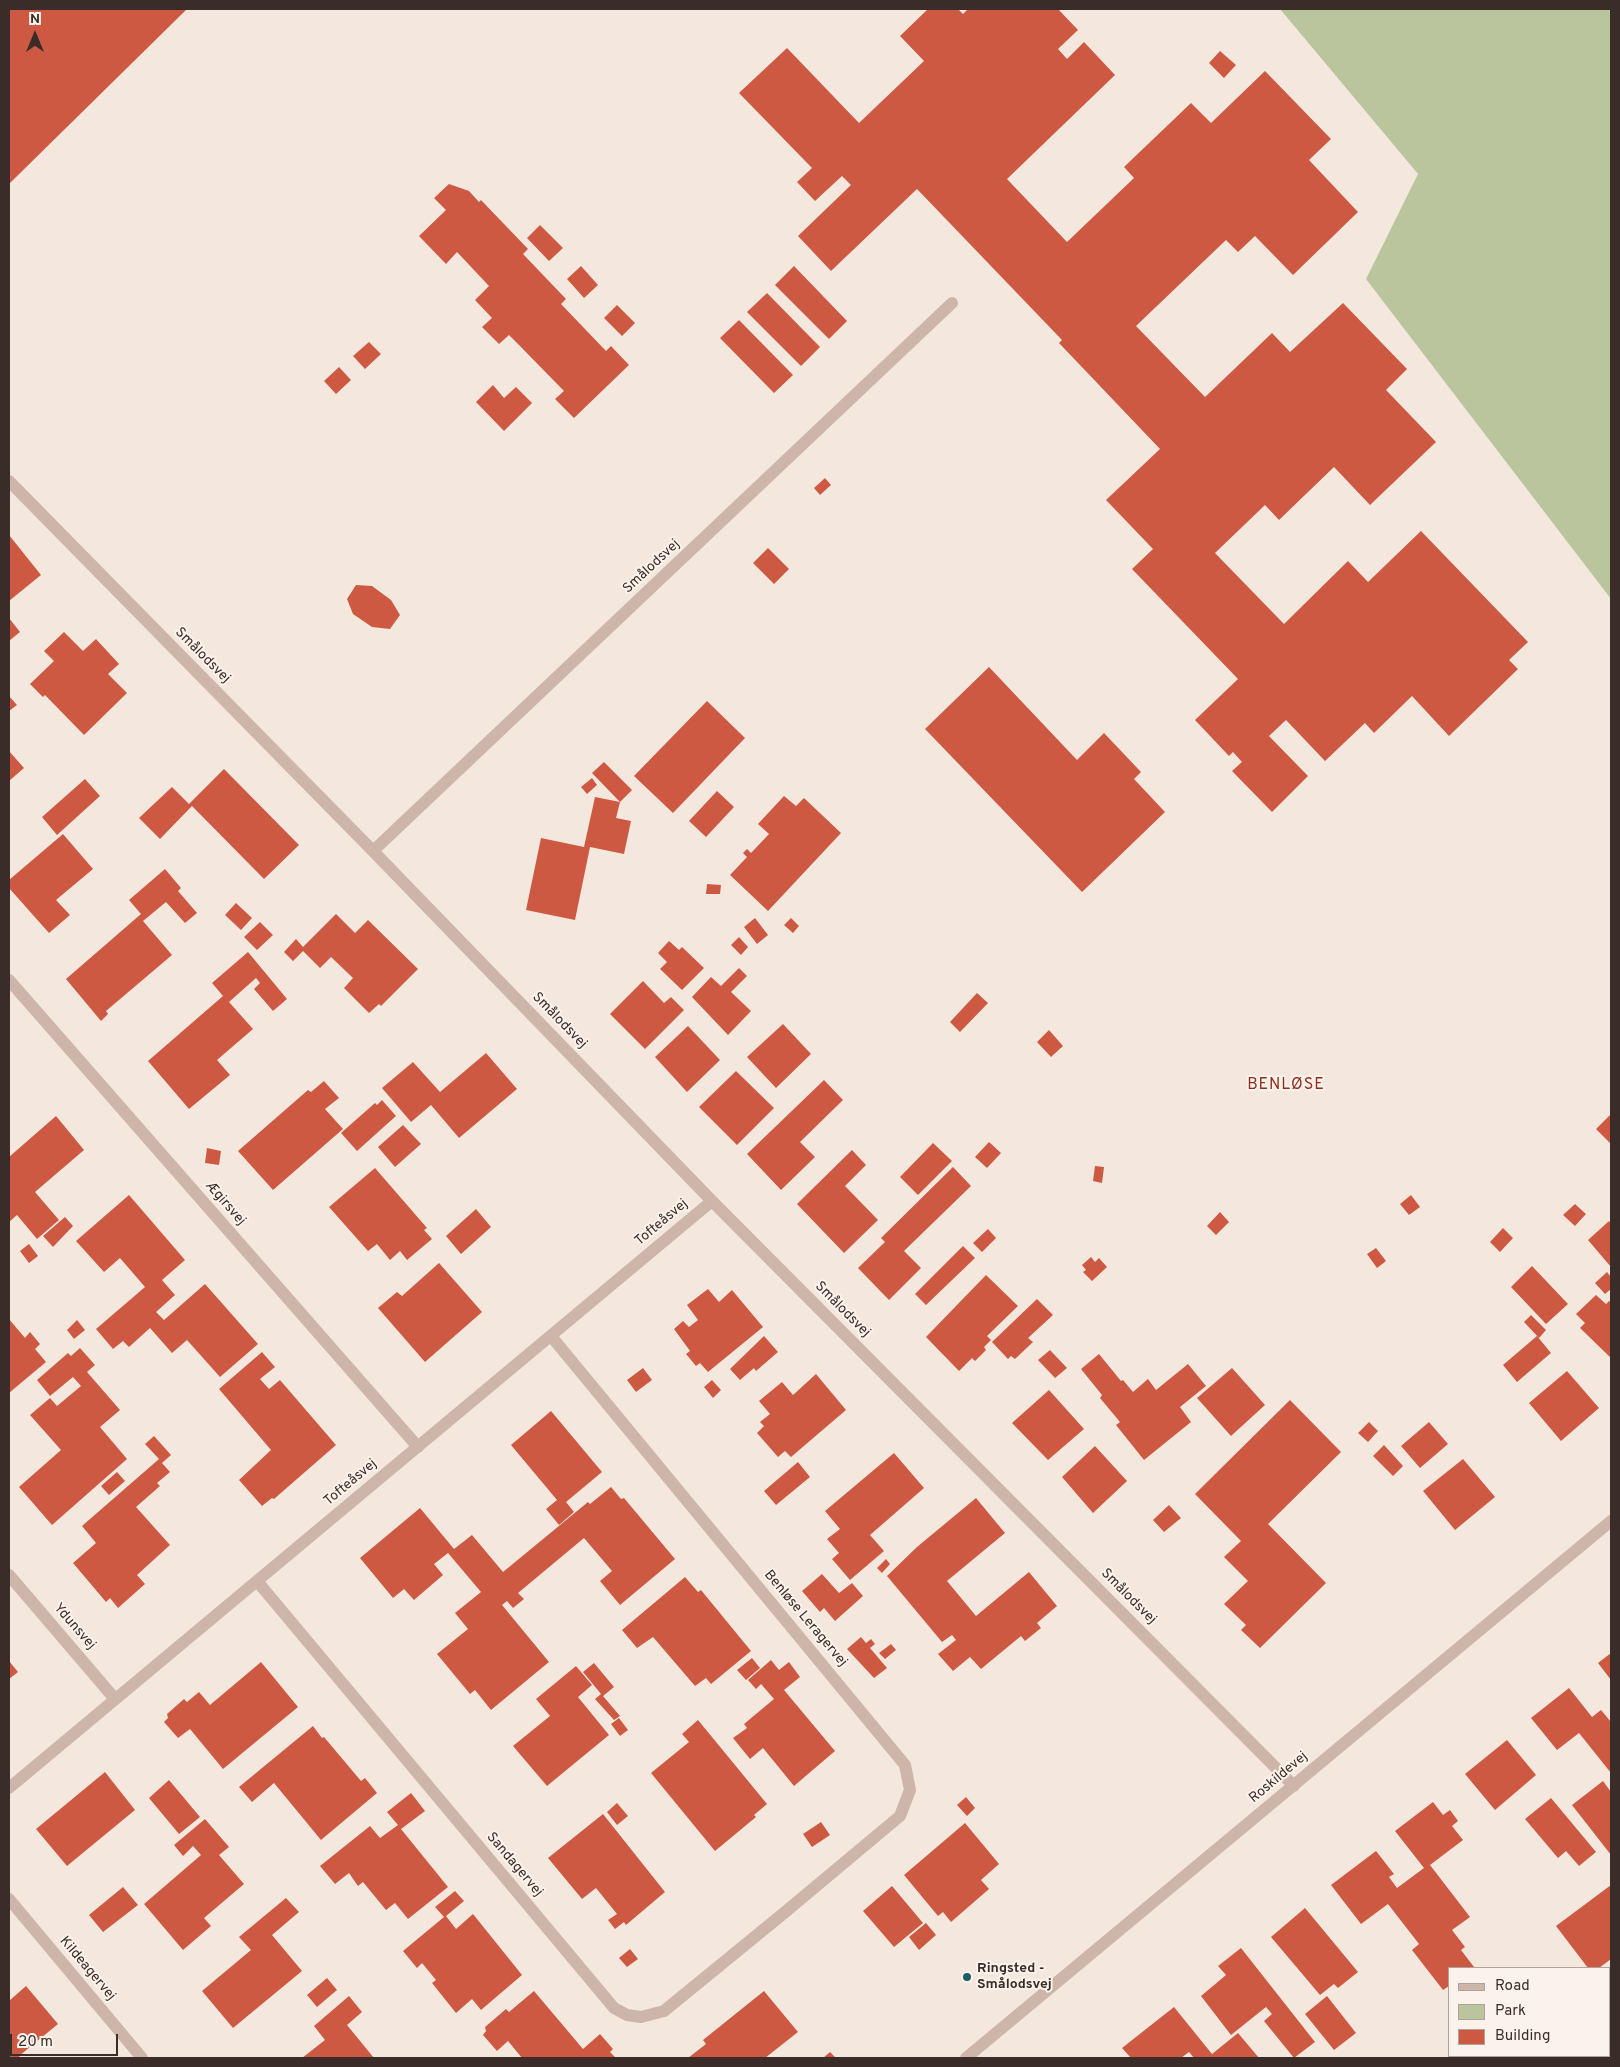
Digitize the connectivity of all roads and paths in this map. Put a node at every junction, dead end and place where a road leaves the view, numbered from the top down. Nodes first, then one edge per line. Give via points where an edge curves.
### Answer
1 (952, 303) dead end
2 (9, 481) edge
3 (373, 851) junction
4 (9, 980) edge
5 (712, 1200) junction
6 (551, 1336) junction
7 (418, 1447) junction
8 (1611, 1521) edge
9 (9, 1575) edge
10 (257, 1581) junction
11 (115, 1699) junction
12 (1294, 1786) junction
13 (9, 1788) edge
14 (9, 1899) edge
15 (784, 1913) joint
16 (142, 2058) edge
17 (966, 2058) edge

1 - 3 street, Smålodsvej
2 - 3 street, Smålodsvej
3 - 5 street, Smålodsvej
4 - 7 street, Ægirsvej
5 - 6 street, Tofteåsvej
5 - 12 street, Smålodsvej
6 - 7 street, Tofteåsvej
6 - 15 street, Benløse Leragervej via 905,1765 910,1790 900,1816
7 - 10 street, Tofteåsvej
8 - 12 street, Roskildevej
9 - 11 street, Ydunsvej
10 - 11 street, Tofteåsvej
10 - 15 street, Sandagervej via 614,2008 627,2015 641,2017 664,2011
11 - 13 street, Tofteåsvej
12 - 17 street, Roskildevej
14 - 16 street, Kildeagervej

